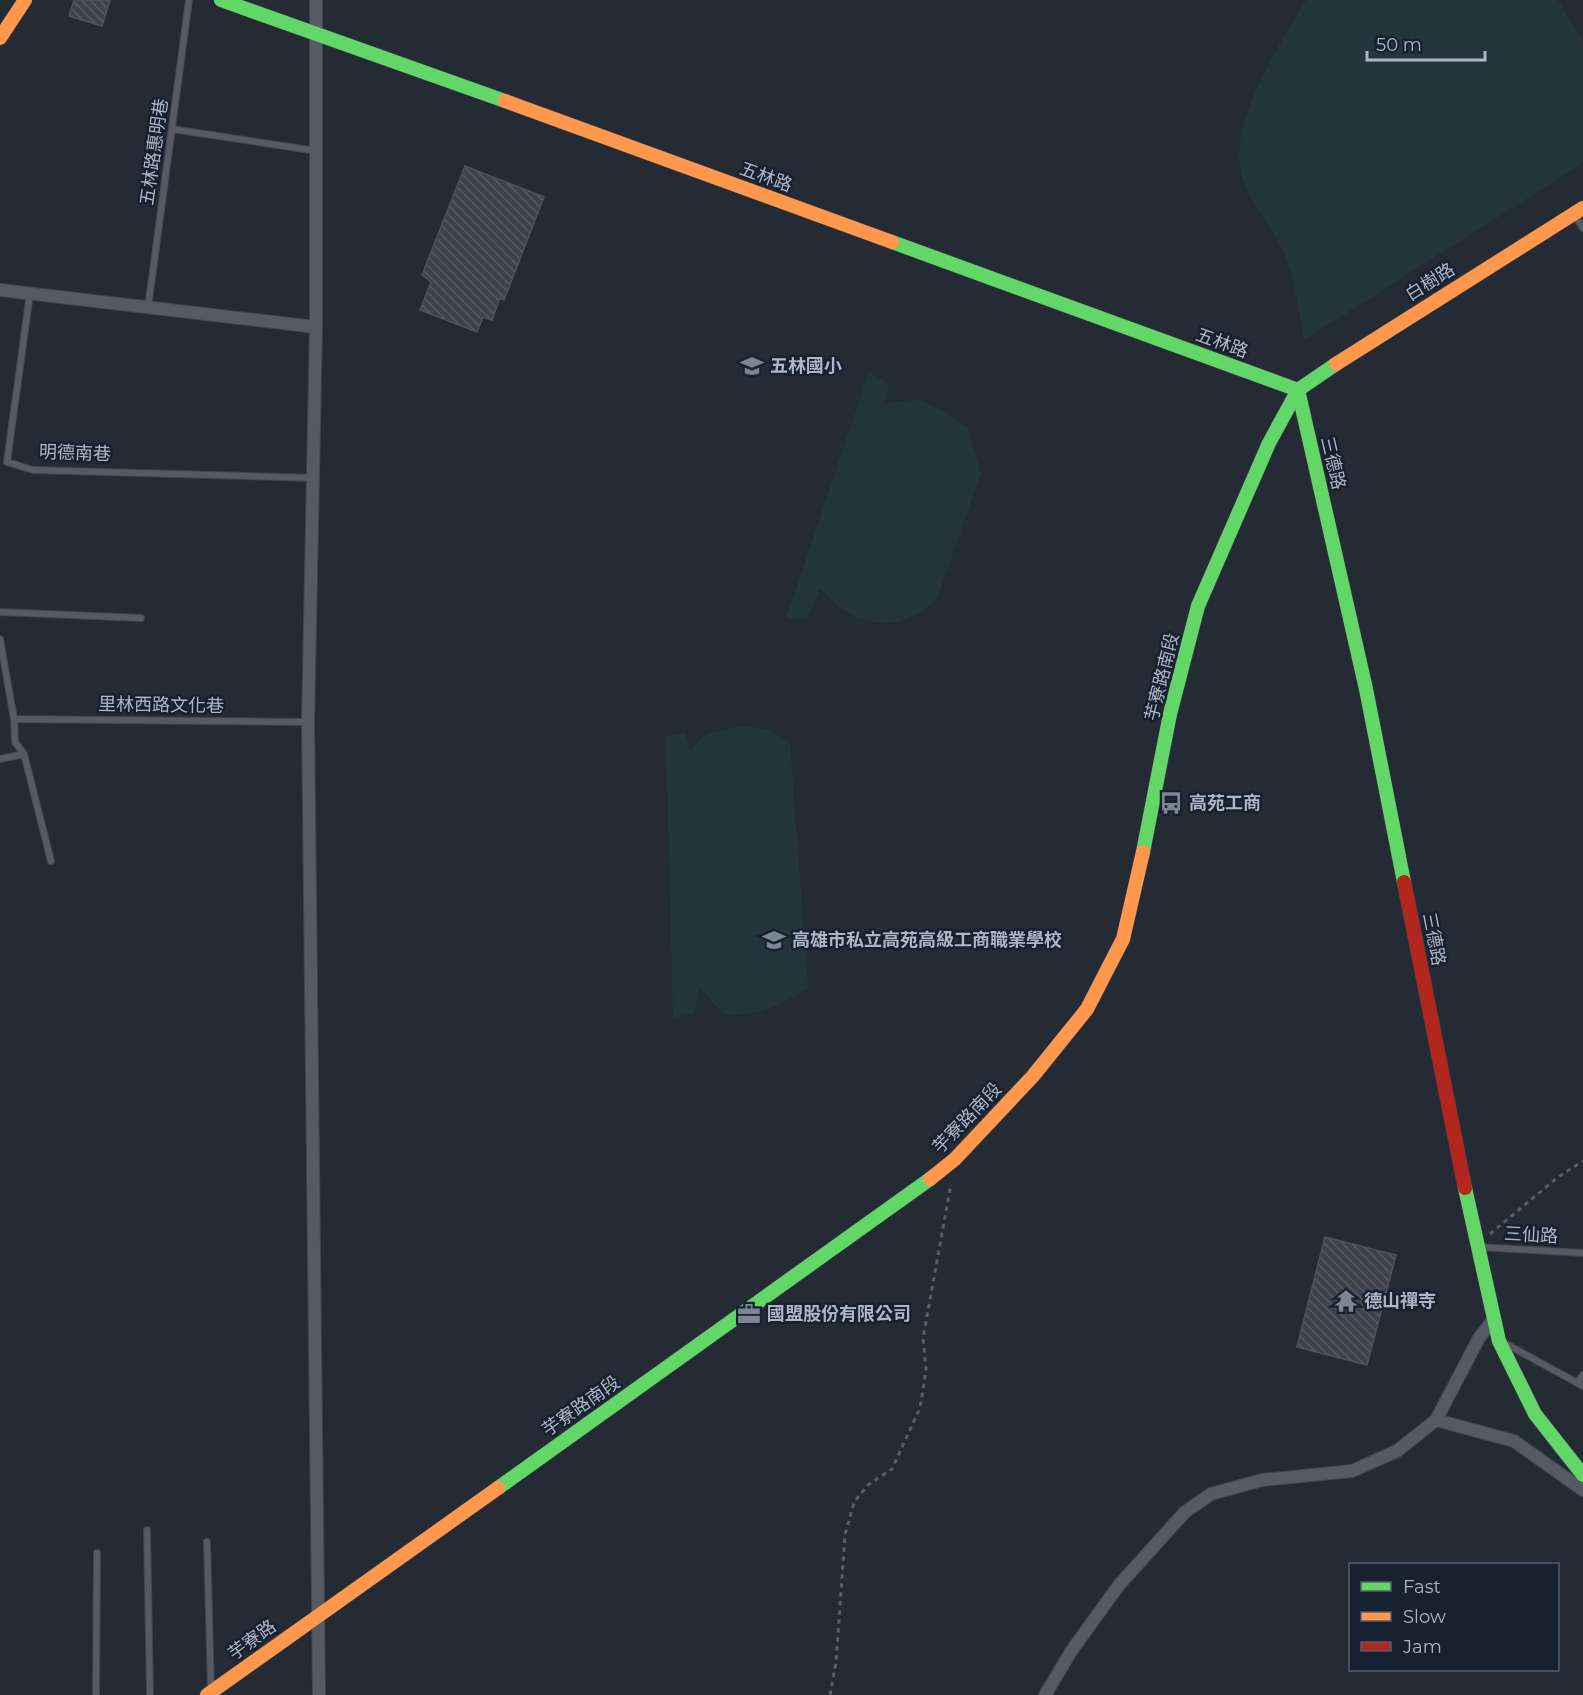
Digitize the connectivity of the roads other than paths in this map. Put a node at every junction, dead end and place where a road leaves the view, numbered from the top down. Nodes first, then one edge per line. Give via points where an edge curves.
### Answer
1 (26, 0) edge
2 (189, 0) edge
3 (221, 0) edge
4 (316, 0) edge
5 (316, 32) junction
6 (0, 38) edge
7 (172, 129) junction
8 (317, 151) junction
9 (1578, 211) edge
10 (1583, 228) edge
11 (0, 290) edge
12 (30, 293) junction
13 (148, 308) junction
14 (316, 327) junction
15 (1298, 390) junction
16 (314, 478) junction
17 (0, 612) edge
18 (141, 618) dead end
19 (0, 639) edge
20 (14, 719) junction
21 (308, 722) junction
22 (24, 754) junction
23 (0, 759) edge
24 (51, 861) dead end
25 (1477, 1246) junction
26 (1583, 1252) edge
27 (1494, 1319) junction
28 (1499, 1341) junction
29 (1583, 1375) edge
30 (1580, 1384) edge
31 (1436, 1420) junction
32 (1583, 1475) edge
33 (1583, 1490) edge
34 (147, 1530) dead end
35 (207, 1542) dead end
36 (97, 1553) dead end
37 (319, 1614) junction
38 (209, 1693) edge
39 (96, 1695) edge
40 (150, 1695) edge
41 (319, 1695) edge
42 (1044, 1695) edge

1 - 6 street
2 - 7 lane, 五林路惠明巷
3 - 5 street, 五林路
4 - 5 street
5 - 8 street
5 - 15 street, 五林路
7 - 8 lane
7 - 13 lane, 五林路惠明巷
8 - 14 street
9 - 10 lane
9 - 15 street, 白樹路
11 - 12 street
12 - 13 street
12 - 16 lane, 明德南巷 via 7,462 33,471
13 - 14 street
14 - 16 street
15 - 25 street, 三德路 via 1366,688
15 - 37 street, 芋寮路南段 via 1269,443 1198,606 1170,714 1123,939 1087,1009 1033,1076 956,1159
16 - 21 street
17 - 18 lane
19 - 20 lane
20 - 21 lane, 里林西路文化巷
20 - 22 lane via 15,742
21 - 37 street
22 - 23 lane
22 - 24 lane
25 - 26 lane, 三仙路
25 - 27 street, 三德路
27 - 28 street, 三德路
27 - 31 street via 1479,1338
28 - 30 lane
28 - 32 street, 三德路 via 1535,1414
29 - 30 lane
31 - 33 street via 1514,1441
31 - 42 street via 1397,1451 1352,1471 1262,1480 1211,1494 1185,1512 1119,1585
34 - 40 lane
35 - 38 lane
36 - 39 lane
37 - 38 street, 芋寮路
37 - 41 street

